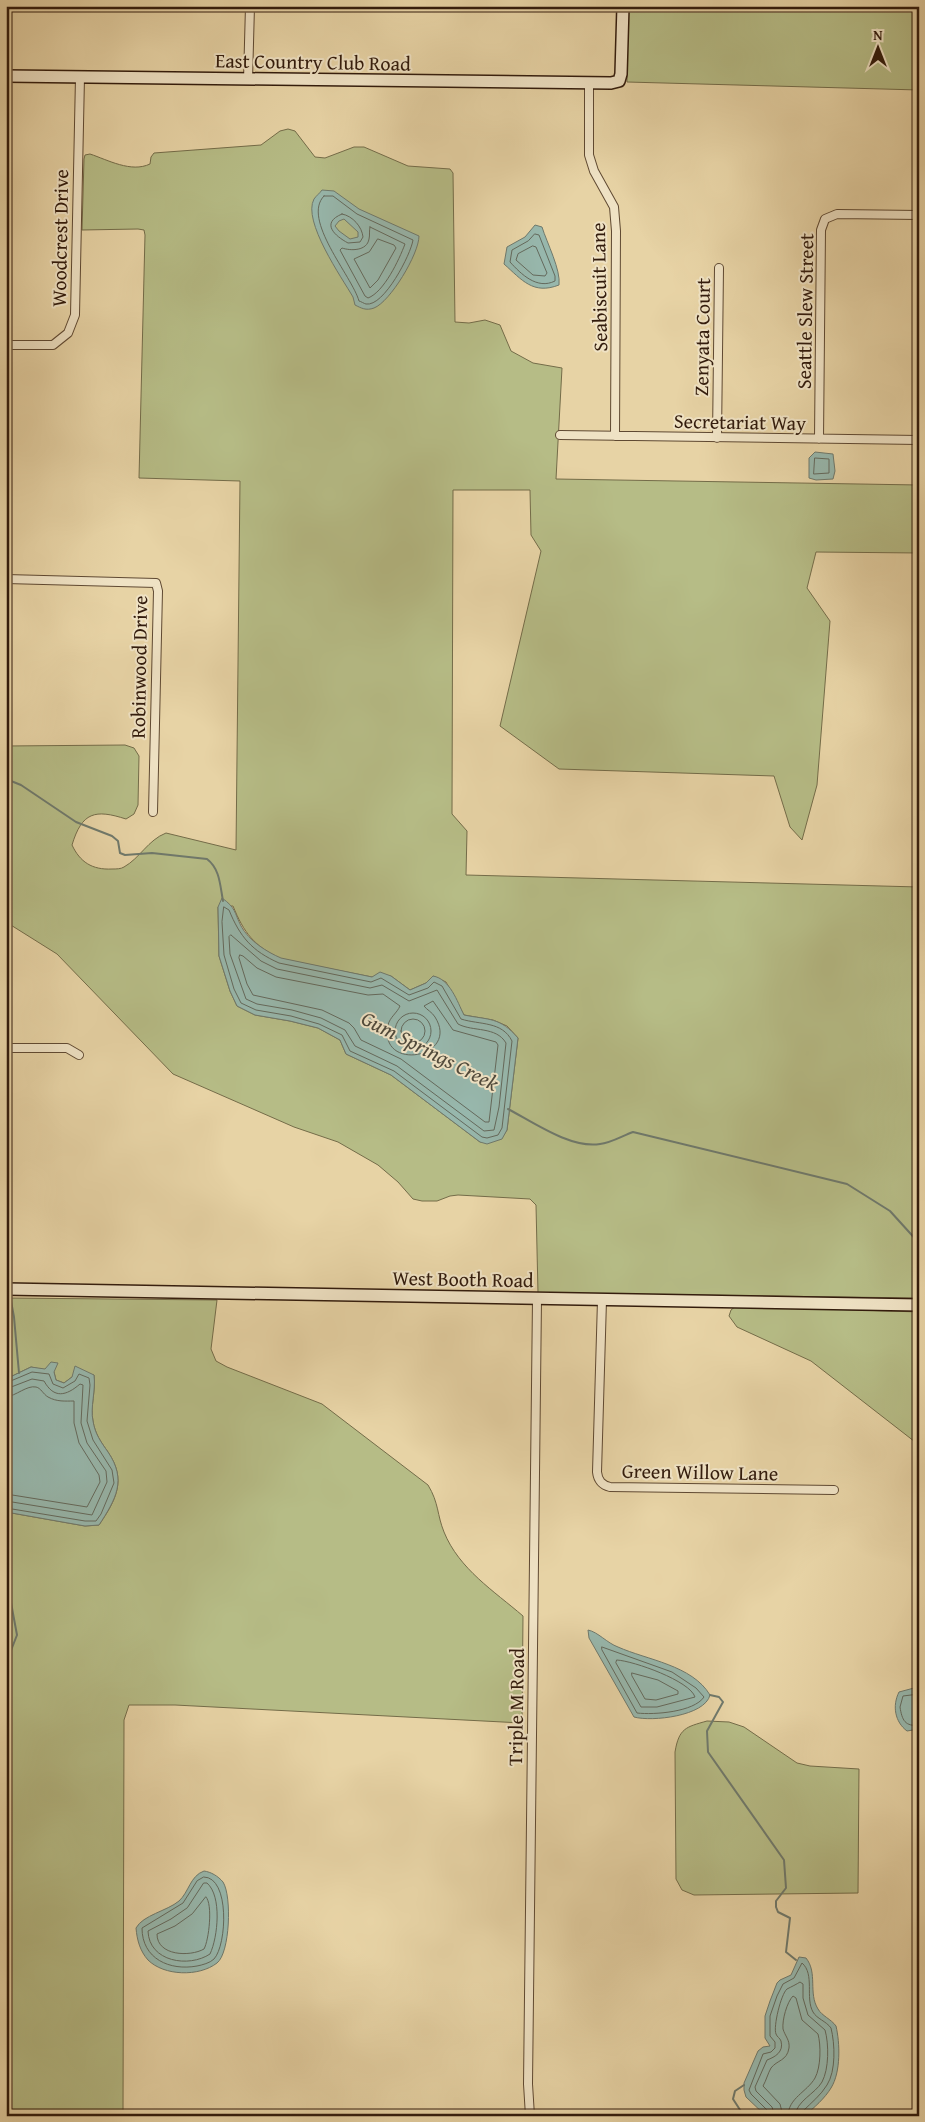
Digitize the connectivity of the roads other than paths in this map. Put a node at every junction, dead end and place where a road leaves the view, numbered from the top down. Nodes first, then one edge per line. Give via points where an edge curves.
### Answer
1 (250, 6) edge
2 (623, 6) edge
3 (6, 76) edge
4 (80, 78) junction
5 (248, 80) junction
6 (590, 84) junction
7 (919, 215) edge
8 (719, 268) dead end
9 (6, 345) edge
10 (560, 436) dead end
11 (615, 436) junction
12 (717, 438) junction
13 (819, 439) junction
14 (919, 440) edge
15 (6, 579) edge
16 (153, 812) dead end
17 (6, 1048) edge
18 (79, 1055) dead end
19 (6, 1289) edge
20 (537, 1299) junction
21 (602, 1300) junction
22 (919, 1305) edge
23 (834, 1490) dead end
24 (530, 2116) edge

1 - 5 street
2 - 6 street, East Country Club Road via 619,82
3 - 4 street, East Country Club Road
4 - 5 street, East Country Club Road
4 - 9 street, Woodcrest Drive via 75,315 68,333 53,345
5 - 6 street, East Country Club Road
6 - 11 street, Seabiscuit Lane via 589,155 614,207 616,232
7 - 13 street, Seattle Slew Street via 837,214 825,219 821,230
8 - 12 street, Zenyata Court
10 - 11 street, Secretariat Way
11 - 12 street, Secretariat Way
12 - 13 street, Secretariat Way
13 - 14 street, Secretariat Way
15 - 16 street, Robinwood Drive via 156,583
17 - 18 street via 66,1048
19 - 20 street, West Booth Road
20 - 21 street, West Booth Road
20 - 24 street, Triple M Road
21 - 22 street, West Booth Road
21 - 23 street, Green Willow Lane via 597,1472 600,1482 610,1487

